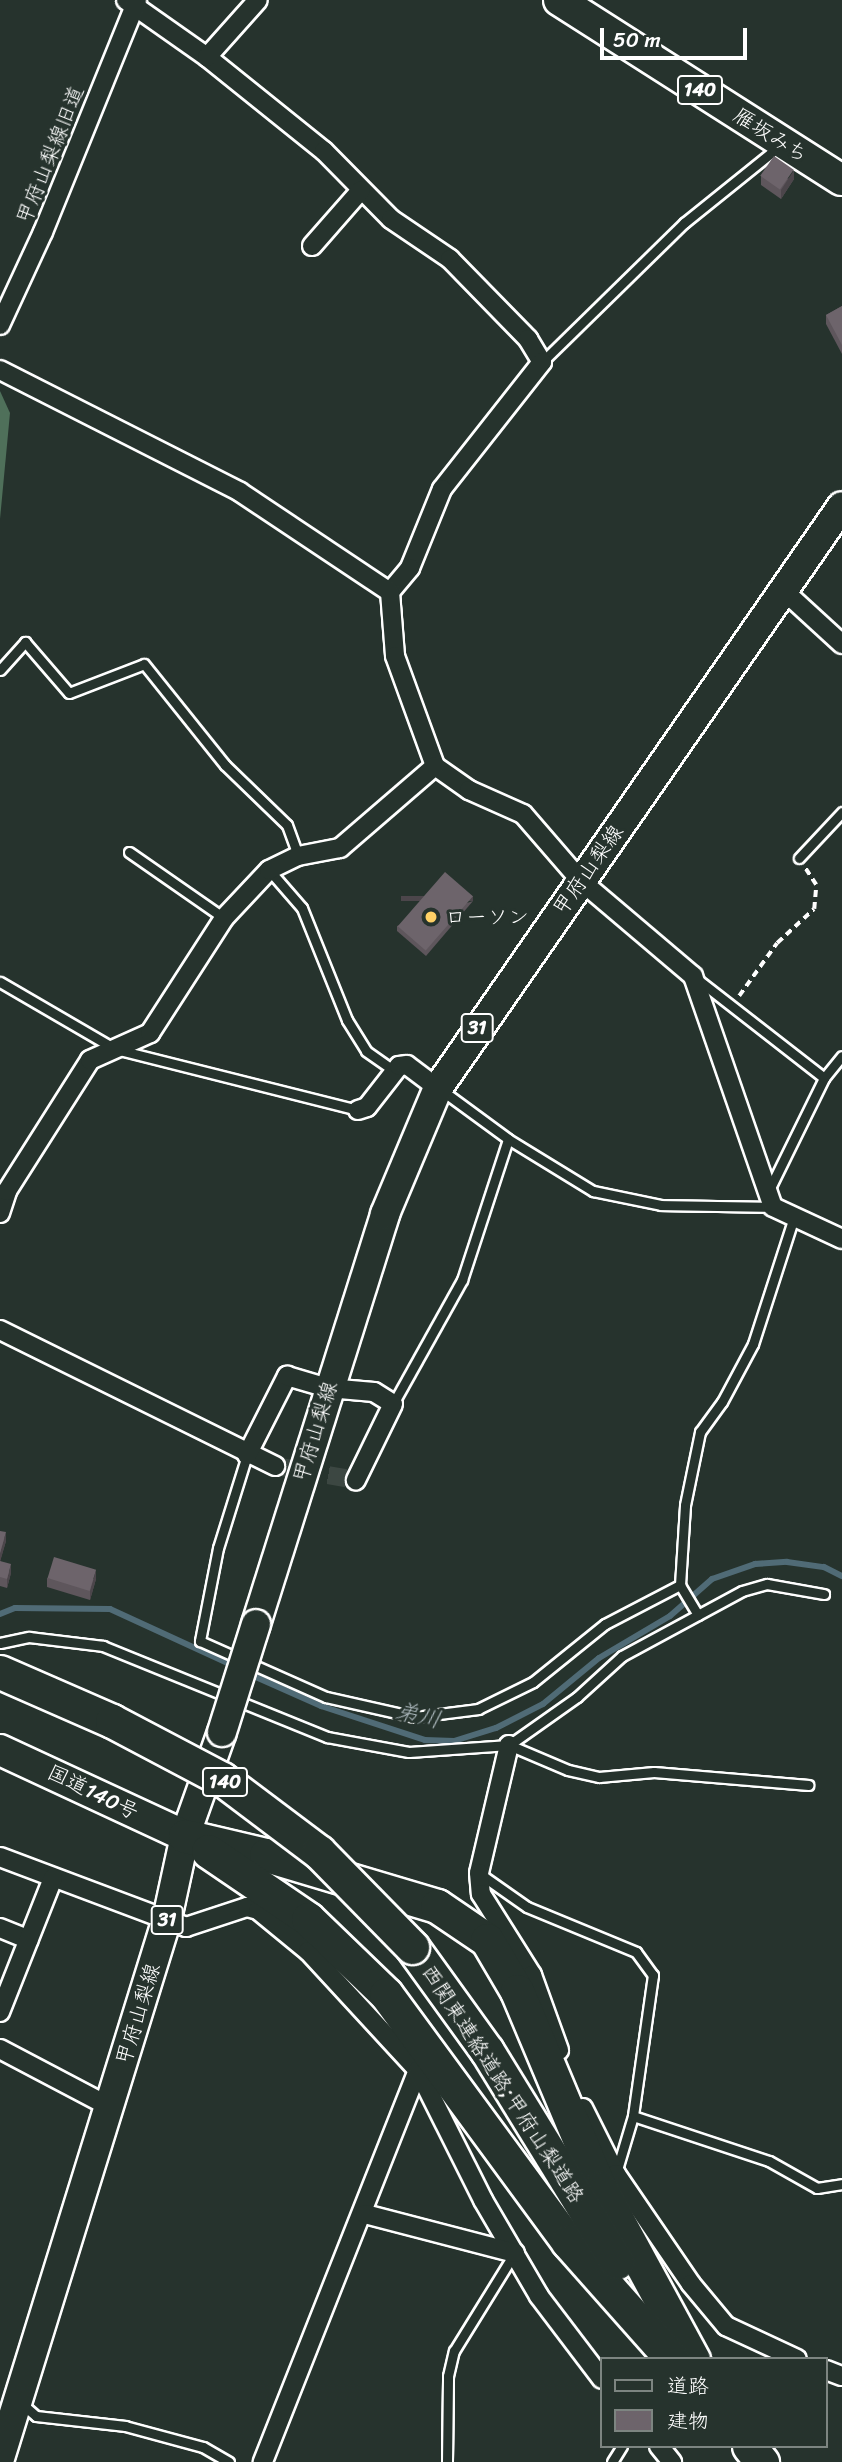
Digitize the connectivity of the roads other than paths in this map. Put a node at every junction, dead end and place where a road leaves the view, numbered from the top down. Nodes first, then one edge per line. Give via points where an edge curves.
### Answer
1 (258, 0) edge
2 (559, 0) edge
3 (132, 3) edge
4 (207, 57) junction
5 (779, 139) junction
6 (842, 180) edge
7 (361, 190) junction
8 (312, 246) dead end
9 (0, 325) edge
10 (542, 362) junction
11 (0, 370) edge
12 (842, 506) edge
13 (783, 590) junction
14 (390, 592) junction
15 (842, 644) edge
16 (0, 670) edge
17 (435, 766) junction
18 (842, 812) edge
19 (129, 852) dead end
20 (298, 856) junction
21 (799, 858) road end
22 (269, 870) junction
23 (581, 881) junction
24 (224, 918) junction
25 (693, 976) junction
26 (0, 982) edge
27 (115, 1049) junction
28 (842, 1056) edge
29 (395, 1071) junction
30 (824, 1078) junction
31 (438, 1088) junction
32 (358, 1110) joint
33 (508, 1139) junction
34 (771, 1199) junction
35 (0, 1213) edge
36 (794, 1217) junction
37 (842, 1239) edge
38 (0, 1330) edge
39 (328, 1388) junction
40 (393, 1404) junction
41 (247, 1455) junction
42 (275, 1466) tunnel mouth
43 (356, 1480) dead end
44 (680, 1585) junction
45 (824, 1594) dead end
46 (698, 1615) junction
47 (0, 1643) edge
48 (0, 1672) edge
49 (509, 1745) junction
50 (0, 1750) edge
51 (808, 1785) dead end
52 (185, 1836) junction
53 (0, 1857) edge
54 (479, 1873) junction
55 (53, 1878) junction
56 (167, 1919) junction
57 (0, 1928) edge
58 (29, 1940) junction
59 (0, 2012) edge
60 (0, 2049) edge
61 (418, 2070) junction
62 (110, 2107) junction
63 (633, 2116) junction
64 (616, 2174) junction
65 (842, 2184) edge
66 (365, 2214) junction
67 (515, 2253) junction
68 (670, 2357) edge
69 (683, 2357) edge
70 (692, 2357) edge
71 (793, 2357) edge
72 (600, 2376) edge
73 (10, 2396) edge
74 (661, 2448) edge
75 (751, 2448) edge
76 (0, 2458) edge
77 (229, 2462) edge
78 (263, 2462) edge
79 (447, 2462) edge
80 (672, 2462) edge
81 (762, 2462) edge

1 - 4 street
2 - 5 highway, 雁坂みち / 140
3 - 4 street
3 - 9 street, 甲府山梨線旧道 via 43,232
4 - 7 street via 324,150
5 - 6 highway, 雁坂みち / 140
5 - 10 lane via 771,153 684,223
7 - 8 street
7 - 10 street via 391,219 450,259 527,339
10 - 14 street via 442,489 410,568
11 - 14 street via 240,492
12 - 13 main road, 甲府山梨線 / 31
13 - 15 street
13 - 23 main road, 甲府山梨線 / 31
14 - 17 street via 395,656
16 - 20 lane via 25,642 69,693 144,663 225,765 287,825
17 - 20 street via 340,848
17 - 23 street via 469,790 523,814
18 - 21 lane
19 - 24 lane
20 - 22 street
22 - 24 street
22 - 29 lane via 302,908 346,1020 366,1051
23 - 25 street
23 - 31 main road, 甲府山梨線 / 31
24 - 27 street via 150,1033
25 - 30 lane
25 - 34 street
26 - 27 lane
27 - 32 lane
27 - 35 street via 90,1060 78,1077 7,1191
28 - 30 lane
29 - 31 street via 407,1065
29 - 32 street via 367,1107
30 - 34 lane
31 - 33 lane
31 - 39 main road, 甲府山梨線 / 31 via 384,1214
33 - 34 lane via 593,1191 661,1205
33 - 40 lane via 463,1280
34 - 36 street
36 - 37 street
36 - 44 lane via 752,1345 700,1432 685,1505
38 - 41 street
39 - 40 street via 374,1392
39 - 41 street via 287,1376
39 - 52 main road, 甲府山梨線 / 31, bridge via 222,1732
40 - 43 street
41 - 42 street
41 - 44 lane via 218,1548 200,1641 326,1697 415,1717 478,1709 533,1682 605,1624
44 - 46 lane
45 - 46 lane via 767,1584 742,1591
46 - 49 lane via 622,1656 577,1697
47 - 49 lane via 29,1637 103,1646 327,1737 431,1754
48 - 69 highway, 西関東連絡道路;甲府山梨道路 / 140, bridge via 112,1721 222,1779 319,1852 412,1947 487,2051 627,2278
49 - 51 lane via 568,1770 599,1777 654,1772
49 - 54 street
50 - 52 highway, 国道140号
52 - 56 main road, 甲府山梨線 / 31
52 - 68 highway via 270,1891 354,1960 386,1994 568,2242
52 - 70 highway via 438,1906 487,1940 517,1991 600,2188
53 - 55 street
54 - 63 lane via 527,1907 636,1952 647,1962 653,1975 653,1997
54 - 64 street via 486,1909 513,1940 532,1975 559,2050
55 - 56 street
55 - 58 street
56 - 61 street via 186,1927 247,1907 258,1910 308,1951
56 - 62 main road, 甲府山梨線 / 31
57 - 58 street
58 - 59 street
60 - 62 street
61 - 66 street
61 - 67 street
62 - 73 main road, 甲府山梨線 / 31
63 - 64 lane
63 - 65 lane via 769,2161 817,2188
64 - 71 street via 691,2284 726,2326
66 - 67 street
66 - 78 street
67 - 72 street via 539,2296
67 - 79 lane via 454,2351 447,2376
73 - 76 main road, 甲府山梨線 / 31
73 - 77 lane via 36,2416 125,2426 203,2447
74 - 80 street
75 - 81 highway

